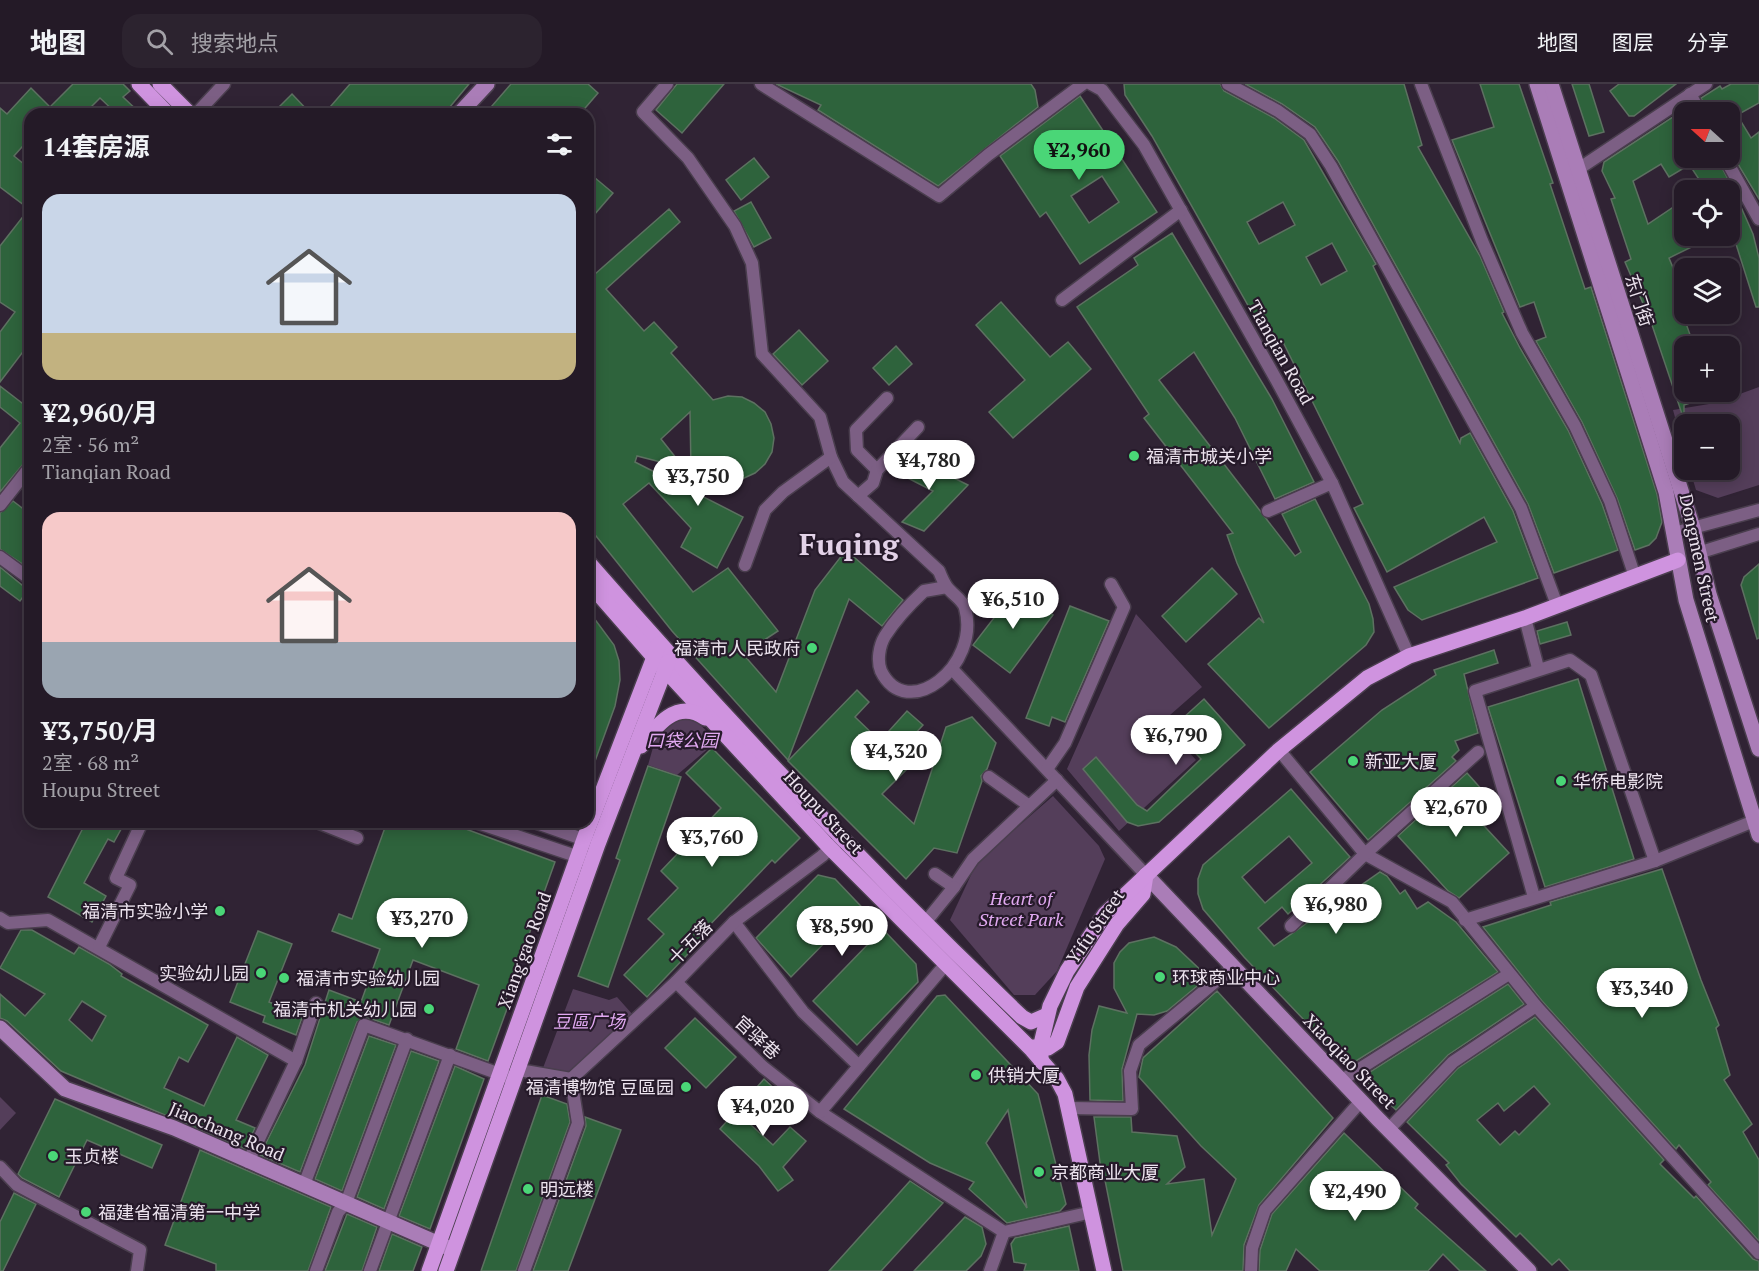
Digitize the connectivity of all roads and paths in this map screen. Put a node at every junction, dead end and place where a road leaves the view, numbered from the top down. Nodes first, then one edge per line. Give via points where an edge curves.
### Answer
1 (139, 84) edge
2 (160, 84) edge
3 (224, 84) edge
4 (487, 84) edge
5 (667, 84) edge
6 (761, 84) edge
7 (1083, 84) edge
8 (1090, 84) edge
9 (1228, 84) edge
10 (1422, 84) edge
11 (1537, 84) edge
12 (1551, 84) edge
13 (1706, 84) edge
14 (1690, 94) junction
15 (1694, 102) edge
16 (162, 108) edge
17 (184, 108) edge
18 (202, 108) edge
19 (465, 108) edge
20 (1731, 168) edge
21 (1572, 173) junction
22 (1181, 210) junction
23 (1759, 219) edge
24 (1062, 300) dead end
25 (887, 398) dead end
26 (918, 427) dead end
27 (831, 457) junction
28 (877, 470) junction
29 (24, 475) edge
30 (1332, 483) junction
31 (858, 496) junction
32 (0, 505) edge
33 (1759, 510) edge
34 (1268, 512) dead end
35 (1693, 528) junction
36 (1674, 533) junction
37 (1759, 534) edge
38 (1698, 553) junction
39 (0, 557) edge
40 (1678, 560) junction
41 (745, 565) dead end
42 (594, 570) edge
43 (24, 575) edge
44 (1635, 577) junction
45 (1111, 584) dead end
46 (947, 587) junction
47 (594, 588) edge
48 (1557, 605) junction
49 (1525, 618) junction
50 (657, 651) junction
51 (1409, 656) junction
52 (668, 664) junction
53 (1538, 668) junction
54 (953, 670) junction
55 (720, 729) junction
56 (1759, 749) edge
57 (1279, 750) junction
58 (1478, 752) dead end
59 (628, 763) junction
60 (1047, 769) junction
61 (990, 777) dead end
62 (1057, 780) junction
63 (1028, 806) junction
64 (139, 828) edge
65 (332, 828) edge
66 (493, 828) edge
67 (551, 828) edge
68 (1757, 828) edge
69 (357, 838) dead end
70 (591, 842) junction
71 (836, 843) junction
72 (1365, 854) junction
73 (585, 859) junction
74 (1655, 861) junction
75 (935, 874) dead end
76 (1146, 875) junction
77 (954, 887) junction
78 (1534, 897) junction
79 (1465, 920) junction
80 (734, 922) junction
81 (3, 924) edge
82 (924, 924) junction
83 (1291, 926) dead end
84 (99, 947) junction
85 (945, 965) junction
86 (1233, 967) junction
87 (1509, 974) junction
88 (676, 982) junction
89 (316, 1003) dead end
90 (1536, 1006) junction
91 (1047, 1015) junction
92 (0, 1028) edge
93 (407, 1039) junction
94 (1036, 1051) junction
95 (450, 1055) junction
96 (296, 1061) junction
97 (859, 1066) junction
98 (500, 1074) junction
99 (518, 1075) junction
100 (571, 1079) junction
101 (1342, 1080) junction
102 (1361, 1101) junction
103 (1070, 1108) junction
104 (820, 1112) junction
105 (1388, 1130) junction
106 (248, 1162) junction
107 (0, 1167) edge
108 (304, 1185) junction
109 (346, 1203) junction
110 (1092, 1212) junction
111 (389, 1222) junction
112 (1004, 1232) junction
113 (454, 1251) junction
114 (1759, 1253) edge
115 (137, 1271) edge
116 (316, 1271) edge
117 (370, 1271) edge
118 (429, 1271) edge
119 (446, 1271) edge
120 (524, 1271) edge
121 (990, 1271) edge
122 (1104, 1271) edge
123 (1251, 1271) edge
124 (1528, 1271) edge

1 - 16 main road
2 - 17 main road
3 - 18 street
4 - 19 street
5 - 27 street via 643,112 688,158 735,226 752,262 762,354 820,417
6 - 7 street via 939,196 988,154
8 - 22 street, Tianqian Road via 1102,90 1144,145
9 - 48 street via 1310,134 1332,166 1521,508
10 - 44 street via 1522,333 1575,426 1610,501
11 - 21 street, Dongmen Street
12 - 21 street, 东门街
13 - 14 street
14 - 15 street
14 - 21 street
20 - 23 street
21 - 35 street, 东门街
21 - 36 street, Dongmen Street via 1666,492
22 - 24 street
22 - 30 street, Tianqian Road
25 - 28 street via 856,430 857,450
26 - 28 street
27 - 31 street via 843,482
27 - 41 street via 765,510
28 - 31 street via 873,483
29 - 32 street
30 - 34 street
30 - 51 street, Tianqian Road
31 - 46 street via 939,571
33 - 35 street
35 - 36 street
35 - 38 street, Dongmen Street
36 - 40 street, Dongmen Street
37 - 38 street
38 - 40 street
38 - 56 street, Dongmen Street
39 - 43 street
40 - 44 main road
40 - 68 street, Dongmen Street via 1686,600
42 - 50 main road, Houpu Street
44 - 48 main road
45 - 60 street via 1124,607 1065,743
46 - 54 street via 964,605 968,628
46 - 54 street via 924,591 911,603 884,637 879,654 886,681 907,691 937,684
47 - 50 main road, Houpu Street
48 - 49 main road
49 - 51 main road
49 - 53 street
50 - 52 main road, Houpu Street
50 - 70 main road, Xiang'gao Road
51 - 57 main road via 1367,678
52 - 55 main road, Houpu Street
52 - 59 main road, Xiang'gao Road
52 - 71 main road, Houpu Street
53 - 74 street via 1570,660 1591,675
53 - 78 street via 1474,691
54 - 60 street
55 - 59 main road via 700,714 672,713 659,722
55 - 71 main road, Houpu Street
57 - 72 street
57 - 76 main road
58 - 72 street
59 - 70 main road, Xiang'gao Road
60 - 62 street
61 - 63 street
62 - 63 street
62 - 76 street
63 - 77 street via 973,859
64 - 84 street via 116,878 130,885
65 - 69 street
66 - 73 street
67 - 70 street
68 - 74 street
70 - 73 main road, Xiang'gao Road
71 - 80 street, 十五落
71 - 82 main road, Houpu Street
71 - 85 main road, Houpu Street
72 - 79 street via 1452,903
72 - 83 street
73 - 98 main road, Xiang'gao Road
73 - 99 main road, Xiang'gao Road
74 - 78 street
75 - 77 street
76 - 86 street, Xiaoqiao Street
76 - 91 main road, Yifu Street via 1105,914 1084,943
76 - 94 main road, Yifu Street via 1143,894 1117,924 1077,987 1058,1042
77 - 82 street
78 - 79 street
79 - 87 street
80 - 88 street, 十五落
80 - 97 street via 803,1012
81 - 84 street via 48,920
82 - 91 main road, Houpu Street via 1022,1017 1031,1022
84 - 96 street
85 - 94 main road, Houpu Street
85 - 97 street
86 - 101 street, Xiaoqiao Street
86 - 103 street via 1139,1045 1130,1071 1132,1109
87 - 90 street
87 - 101 street
88 - 100 street, 十五落
88 - 104 street, 官驿巷 via 763,1067
89 - 96 street
90 - 105 street via 1453,1062
90 - 114 street
91 - 94 main road, Yifu Street
92 - 106 street, Jiaochang Road via 65,1089 174,1128
93 - 95 street
93 - 108 street via 364,1025
93 - 109 street
94 - 103 main road via 1057,1079
95 - 98 street
95 - 111 street
96 - 106 street
97 - 104 street
98 - 99 street
98 - 118 main road, Xiang'gao Road
99 - 100 street
99 - 113 main road, Xiang'gao Road
100 - 120 street via 578,1123
101 - 102 street, Xiaoqiao Street
102 - 105 street, Xiaoqiao Street
102 - 123 street via 1265,1210 1252,1248
103 - 110 main road
104 - 112 street, 官驿巷
105 - 124 street, Xiaoqiao Street
106 - 108 street, Jiaochang Road
107 - 115 street via 17,1185 140,1250
108 - 109 street, Jiaochang Road
109 - 111 street, Jiaochang Road
109 - 116 street via 338,1212
110 - 112 street
110 - 122 main road
111 - 113 street, Jiaochang Road
111 - 117 street
112 - 121 street
113 - 119 main road, Xiang'gao Road

